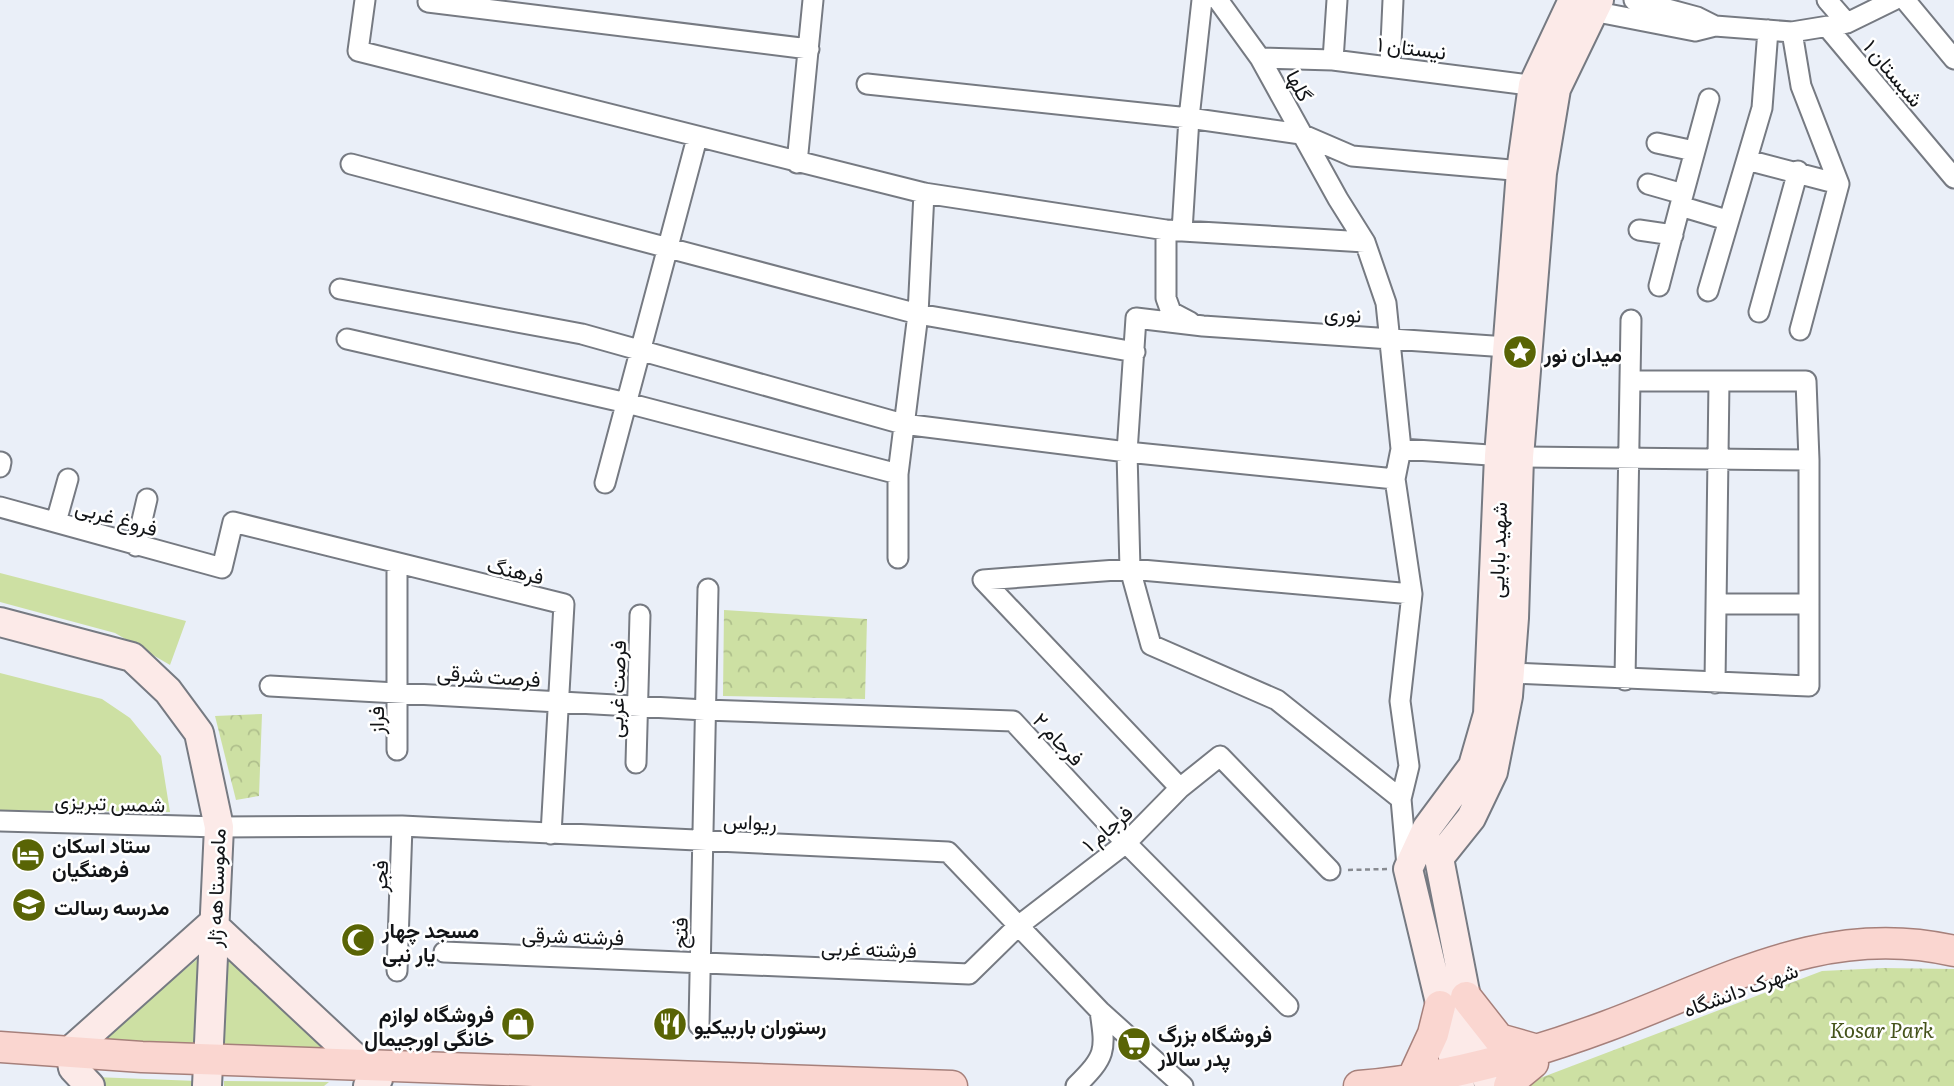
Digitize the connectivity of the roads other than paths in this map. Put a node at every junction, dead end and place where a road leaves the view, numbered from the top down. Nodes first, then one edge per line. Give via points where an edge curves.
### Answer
1 (365, 0) edge
2 (813, 0) edge
3 (1212, 0) edge
4 (1337, 0) edge
5 (1393, 0) edge
6 (1634, 0) edge
7 (1826, 0) edge
8 (1894, 0) edge
9 (1905, 0) edge
10 (429, 2) dead end
11 (1584, 4) edge
12 (1847, 23) junction
13 (1715, 26) junction
14 (1828, 28) junction
15 (1768, 30) junction
16 (1792, 32) junction
17 (809, 49) junction
18 (1260, 58) junction
19 (1954, 59) edge
20 (1333, 60) junction
21 (1390, 66) junction
22 (867, 84) dead end
23 (1544, 87) junction
24 (1709, 99) dead end
25 (1189, 118) junction
26 (1301, 134) junction
27 (697, 138) junction
28 (1657, 143) dead end
29 (1694, 151) junction
30 (1747, 160) junction
31 (797, 163) junction
32 (351, 164) dead end
33 (1798, 171) junction
34 (1531, 172) junction
35 (1954, 178) edge
36 (1648, 184) dead end
37 (1839, 184) junction
38 (924, 193) junction
39 (1682, 200) junction
40 (1727, 220) junction
41 (1174, 230) junction
42 (1639, 230) dead end
43 (1672, 235) junction
44 (1365, 242) junction
45 (668, 245) junction
46 (1658, 286) dead end
47 (340, 289) dead end
48 (1707, 291) dead end
49 (1759, 312) dead end
50 (918, 314) junction
51 (1631, 320) dead end
52 (1186, 323) junction
53 (1800, 330) dead end
54 (1392, 338) junction
55 (348, 340) dead end
56 (1507, 347) junction
57 (641, 349) junction
58 (1135, 352) junction
59 (1631, 381) junction
60 (1719, 381) junction
61 (627, 403) junction
62 (903, 424) junction
63 (1401, 449) junction
64 (1127, 452) junction
65 (1509, 457) junction
66 (1630, 458) junction
67 (1719, 459) junction
68 (1809, 460) junction
69 (898, 474) junction
70 (68, 479) dead end
71 (1395, 479) junction
72 (606, 483) dead end
73 (147, 499) dead end
74 (0, 507) edge
75 (57, 522) junction
76 (136, 546) junction
77 (898, 558) dead end
78 (397, 565) junction
79 (222, 568) joint
80 (1130, 569) junction
81 (708, 589) dead end
82 (1412, 594) junction
83 (1726, 604) dead end
84 (1809, 604) junction
85 (639, 615) dead end
86 (0, 622) edge
87 (1511, 673) junction
88 (1625, 680) junction
89 (1715, 683) junction
90 (270, 686) dead end
91 (397, 690) junction
92 (559, 701) junction
93 (636, 706) junction
94 (705, 710) junction
95 (397, 750) dead end
96 (636, 764) dead end
97 (1181, 788) junction
98 (1401, 799) junction
99 (0, 821) edge
100 (402, 826) junction
101 (219, 827) junction
102 (551, 834) junction
103 (703, 841) junction
104 (1126, 843) junction
105 (1408, 869) junction
106 (1330, 870) road end
107 (212, 925) junction
108 (1017, 927) junction
109 (1954, 951) edge
110 (444, 952) dead end
111 (700, 963) junction
112 (1954, 964) edge
113 (397, 971) dead end
114 (1453, 1002) junction
115 (1288, 1006) dead end
116 (1100, 1012) junction
117 (699, 1026) dead end
118 (0, 1047) edge
119 (1534, 1056) junction
120 (0, 1065) edge
121 (78, 1069) edge
122 (208, 1072) edge
123 (369, 1076) edge
124 (1461, 1080) edge
125 (552, 1086) edge
126 (952, 1086) edge
127 (1076, 1086) edge
128 (1183, 1086) edge
129 (1359, 1086) edge

1 - 27 street via 358,51
2 - 17 street
3 - 18 street, گلها
3 - 25 street
4 - 20 street
5 - 21 street
6 - 13 street
7 - 12 street
8 - 12 street
9 - 19 street
10 - 17 street
11 - 13 street via 1696,31
11 - 23 main road, شهید بابایی
12 - 14 street
13 - 15 street
14 - 16 street
14 - 35 street, شبستان ۱
15 - 16 street
15 - 30 street via 1762,108
16 - 37 street via 1801,86
17 - 31 street
18 - 20 street, نیستان ۱
18 - 26 street, گلها
20 - 21 street, نیستان ۱
21 - 23 street, نیستان ۱
22 - 25 street
23 - 34 main road, شهید بابایی
24 - 29 street
25 - 26 street
25 - 41 street
26 - 34 street via 1352,156
26 - 44 street, گلها
27 - 31 street
27 - 45 street
28 - 29 street
29 - 39 street
30 - 33 street
30 - 40 street
31 - 38 street
32 - 45 street
33 - 37 street
33 - 49 street
34 - 56 main road, شهید بابایی
34 - 65 main road, شهید بابایی
36 - 39 street
37 - 53 street
38 - 41 street
38 - 50 street
39 - 40 street
39 - 43 street
40 - 48 street
41 - 44 street
41 - 52 street via 1166,298 1171,312
42 - 43 street
43 - 46 street
44 - 54 street, گلها via 1386,303
45 - 50 street
45 - 57 street
47 - 57 street
50 - 58 street
50 - 62 street
51 - 59 street
52 - 54 street, نوری
52 - 58 street, نوری via 1136,318
54 - 56 street, نوری
54 - 63 street, گلها
55 - 61 street
56 - 65 main road, شهید بابایی
57 - 61 street
57 - 62 street
58 - 64 street
59 - 60 street
59 - 66 street
60 - 67 street
60 - 68 street via 1806,381
61 - 69 street
61 - 72 street
62 - 64 street
62 - 69 street
63 - 65 street
63 - 71 street, گلها
64 - 71 street
64 - 80 street
65 - 66 street
65 - 87 main road, شهید بابایی
65 - 105 main road, شهید بابایی via 1488,714 1473,766 1427,828
66 - 67 street
66 - 88 street
67 - 68 street
67 - 89 street
68 - 84 street
69 - 77 street
70 - 75 street
71 - 82 street, گلها
73 - 76 street
74 - 75 street, فروغ غربی
75 - 76 street, فروغ غربی
76 - 79 street, فروغ غربی
78 - 79 street, فرهنگ via 233,522
78 - 91 street, فراز
78 - 92 street, فرهنگ via 564,604
80 - 82 street
80 - 97 street via 983,580
80 - 98 street via 1151,645 1277,700
81 - 94 street
82 - 98 street, گلها via 1400,701 1409,765
83 - 84 street
84 - 89 street via 1809,686
85 - 93 street, فرصت غربی
86 - 101 main road, ماموستا هه ژار via 132,657 169,691 198,733
87 - 88 street
87 - 114 main road, شهید بابایی via 1493,772 1471,818 1439,859
88 - 89 street
90 - 91 street, فرصت شرقی
91 - 92 street, فرصت شرقی
91 - 95 street, فراز
92 - 93 street, فرصت شرقی
92 - 102 street, فرهنگ
93 - 94 street, فرصت شرقی
93 - 96 street, فرصت غربی
94 - 103 street, فتح
94 - 104 street, فرجام ۲ via 1013,721
97 - 104 street, فرجام ۱
97 - 106 street, فرجام ۱ via 1220,756
98 - 105 street, گلها
99 - 101 street, شمس تبریزی
100 - 101 street, ریواس
100 - 102 street, ریواس
100 - 113 street, فجر
101 - 107 main road, ماموستا هه ژار
102 - 103 street, ریواس
103 - 108 street, ریواس via 948,852
103 - 111 street, فتح
104 - 108 street, فرجام ۱
104 - 115 street, فرجام ۲
105 - 114 main road, شهید بابایی
107 - 121 main road
107 - 122 main road, ماموستا هه ژار
107 - 123 main road
108 - 111 street, فرشته غربی via 969,974
108 - 116 street, ریواس
109 - 119 main road via 1902,943 1835,945 1771,962
110 - 111 street, فرشته شرقی
111 - 117 street, فتح
112 - 119 main road, شهرک دانشگاه via 1863,957 1794,967
114 - 119 main road via 1499,1039
114 - 124 main road, شهید بابایی
114 - 124 main road via 1433,1034
116 - 127 street via 1105,1048
116 - 128 street, ریواس
118 - 121 main road
119 - 124 main road via 1511,1080
120 - 121 main road
121 - 122 main road
122 - 123 main road
123 - 125 main road
123 - 126 main road
124 - 129 main road

